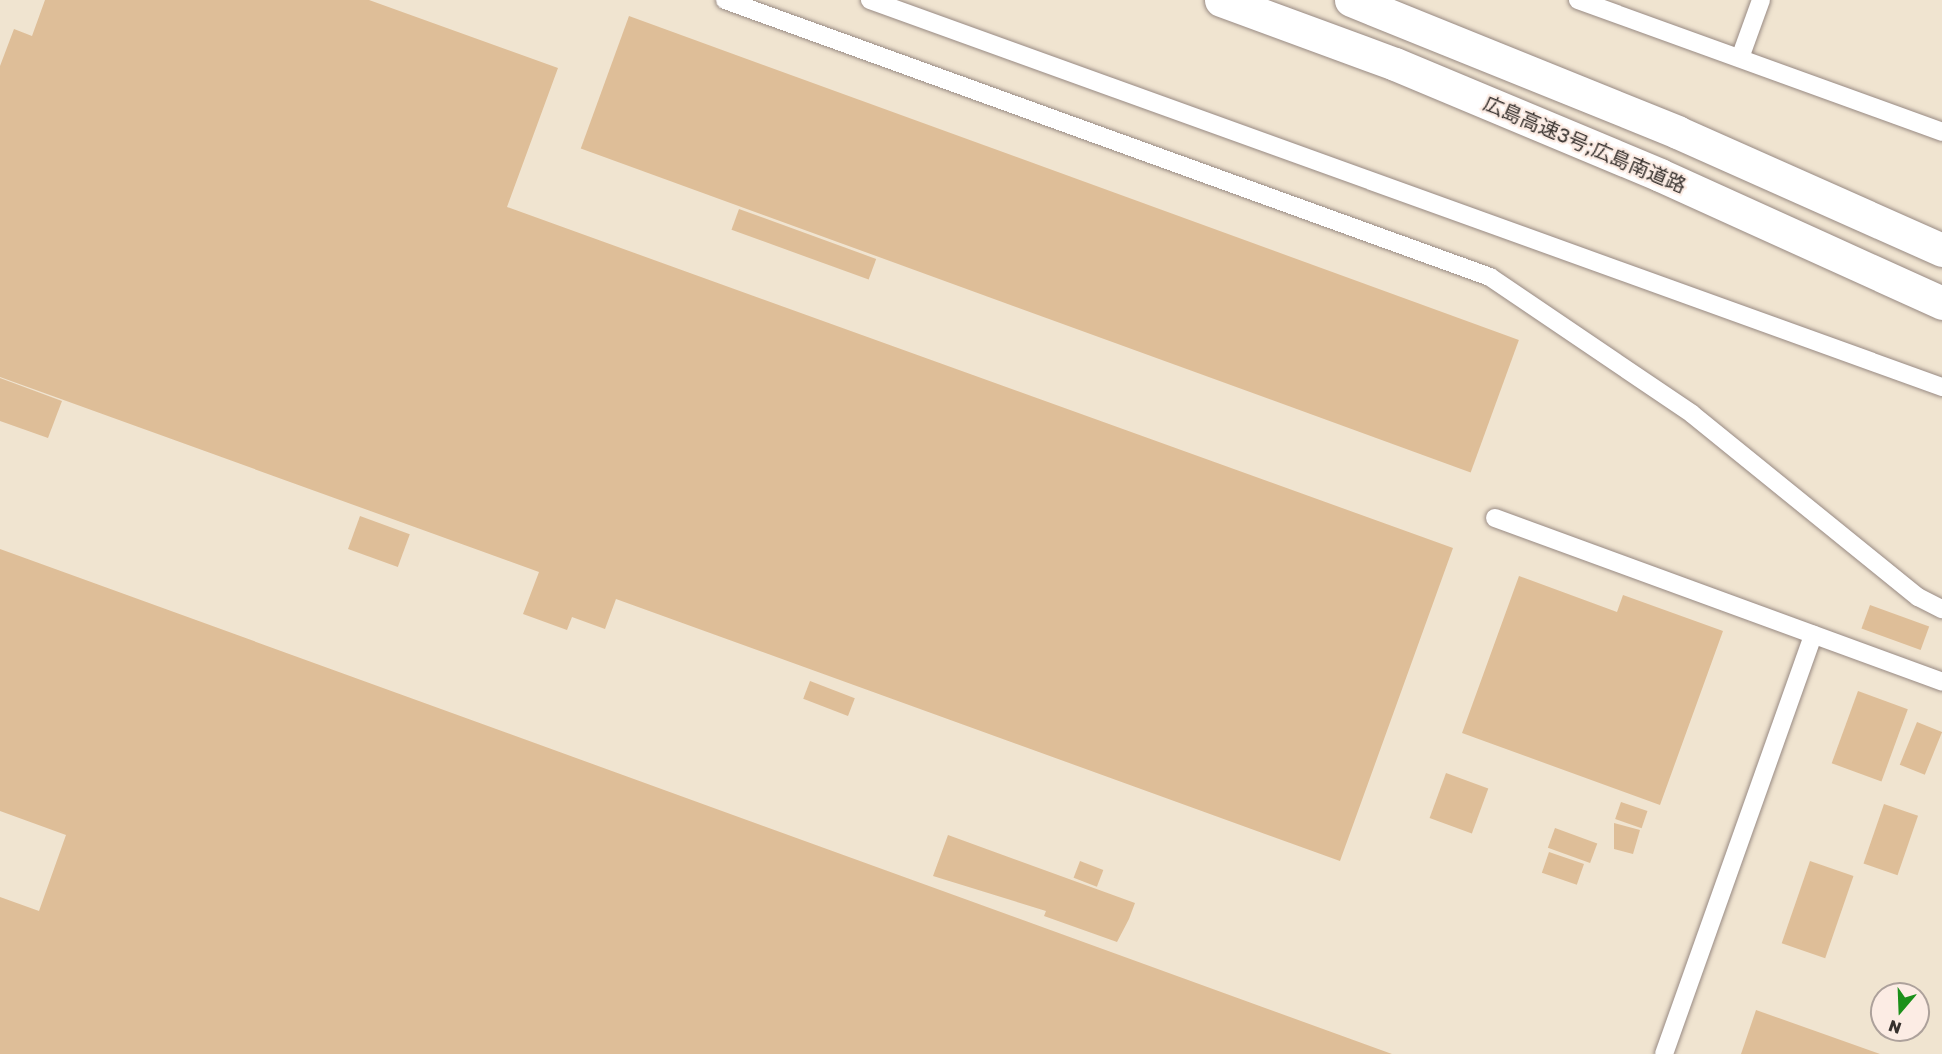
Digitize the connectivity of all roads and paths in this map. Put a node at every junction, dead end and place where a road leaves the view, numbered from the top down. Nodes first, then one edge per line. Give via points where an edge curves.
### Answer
1 (725, 0) edge
2 (870, 0) edge
3 (1221, 0) edge
4 (1351, 0) edge
5 (1578, 0) edge
6 (1761, 0) edge
7 (1740, 58) junction
8 (1942, 132) edge
9 (1942, 250) edge
10 (1942, 303) edge
11 (1942, 387) edge
12 (1495, 518) dead end
13 (1942, 609) edge
14 (1813, 635) junction
15 (1942, 682) edge
16 (1664, 1054) edge

1 - 13 lane via 1490,277 1692,414 1918,597
2 - 11 lane
3 - 10 highway, 広島高速3号;広島南道路 via 1395,64 1660,175
4 - 9 highway via 1677,132
5 - 7 lane
6 - 7 lane
7 - 8 lane
12 - 14 lane
14 - 15 lane
14 - 16 lane

